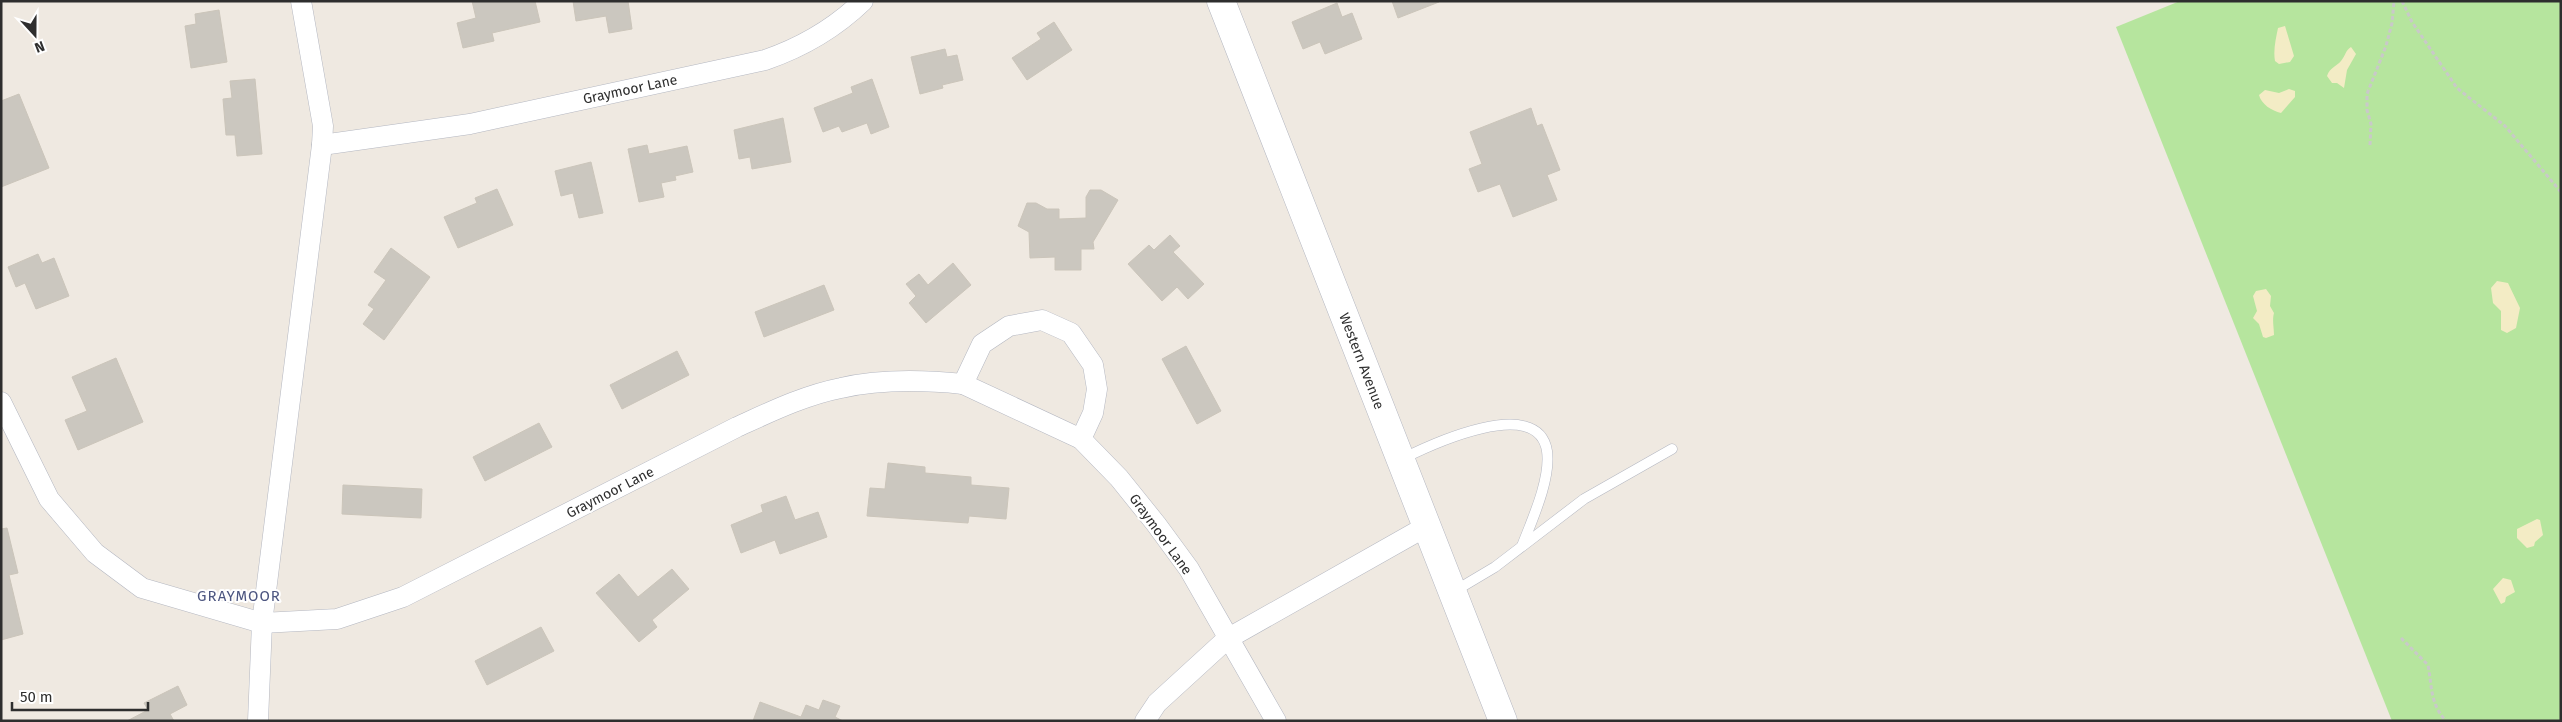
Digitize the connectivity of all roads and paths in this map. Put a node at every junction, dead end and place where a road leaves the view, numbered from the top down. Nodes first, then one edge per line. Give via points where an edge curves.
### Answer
1 (301, 1) edge
2 (863, 1) edge
3 (1222, 1) edge
4 (2394, 1) edge
5 (2402, 1) edge
6 (322, 145) junction
7 (2370, 145) dead end
8 (2561, 192) edge
9 (964, 384) junction
10 (1, 402) edge
11 (1081, 439) junction
12 (1672, 450) dead end
13 (1401, 459) junction
14 (1427, 526) junction
15 (1522, 546) junction
16 (1453, 592) junction
17 (262, 623) junction
18 (2401, 638) dead end
19 (1227, 639) junction
20 (258, 721) edge
21 (1145, 721) edge
22 (1276, 721) edge
23 (1503, 721) edge
24 (2446, 721) edge

1 - 6 street via 323,126
2 - 6 street, Graymoor Lane via 832,28 806,44 764,60 470,124
3 - 13 main road, Western Avenue
4 - 7 path via 2386,46 2366,94 2371,124
5 - 8 path via 2412,22 2457,88 2505,126
6 - 17 street
9 - 11 street, Graymoor Lane
9 - 11 street via 982,344 1009,326 1042,320 1071,333 1093,366 1097,388 1093,413
9 - 17 street, Graymoor Lane via 917,381 841,388 786,405 404,597 337,619
10 - 17 street, Graymoor Lane via 49,499 95,553 142,588
11 - 19 street, Graymoor Lane via 1119,478 1156,524 1188,569
12 - 15 lane via 1584,499
13 - 14 main road, Western Avenue
13 - 15 lane via 1434,443 1493,427 1526,425 1536,431 1546,448 1547,460 1535,513
14 - 16 main road, Western Avenue
14 - 19 street
15 - 16 lane
16 - 23 main road, Western Avenue
17 - 20 street
18 - 24 path via 2428,665 2431,696
19 - 21 street via 1157,703
19 - 22 street, Graymoor Lane

